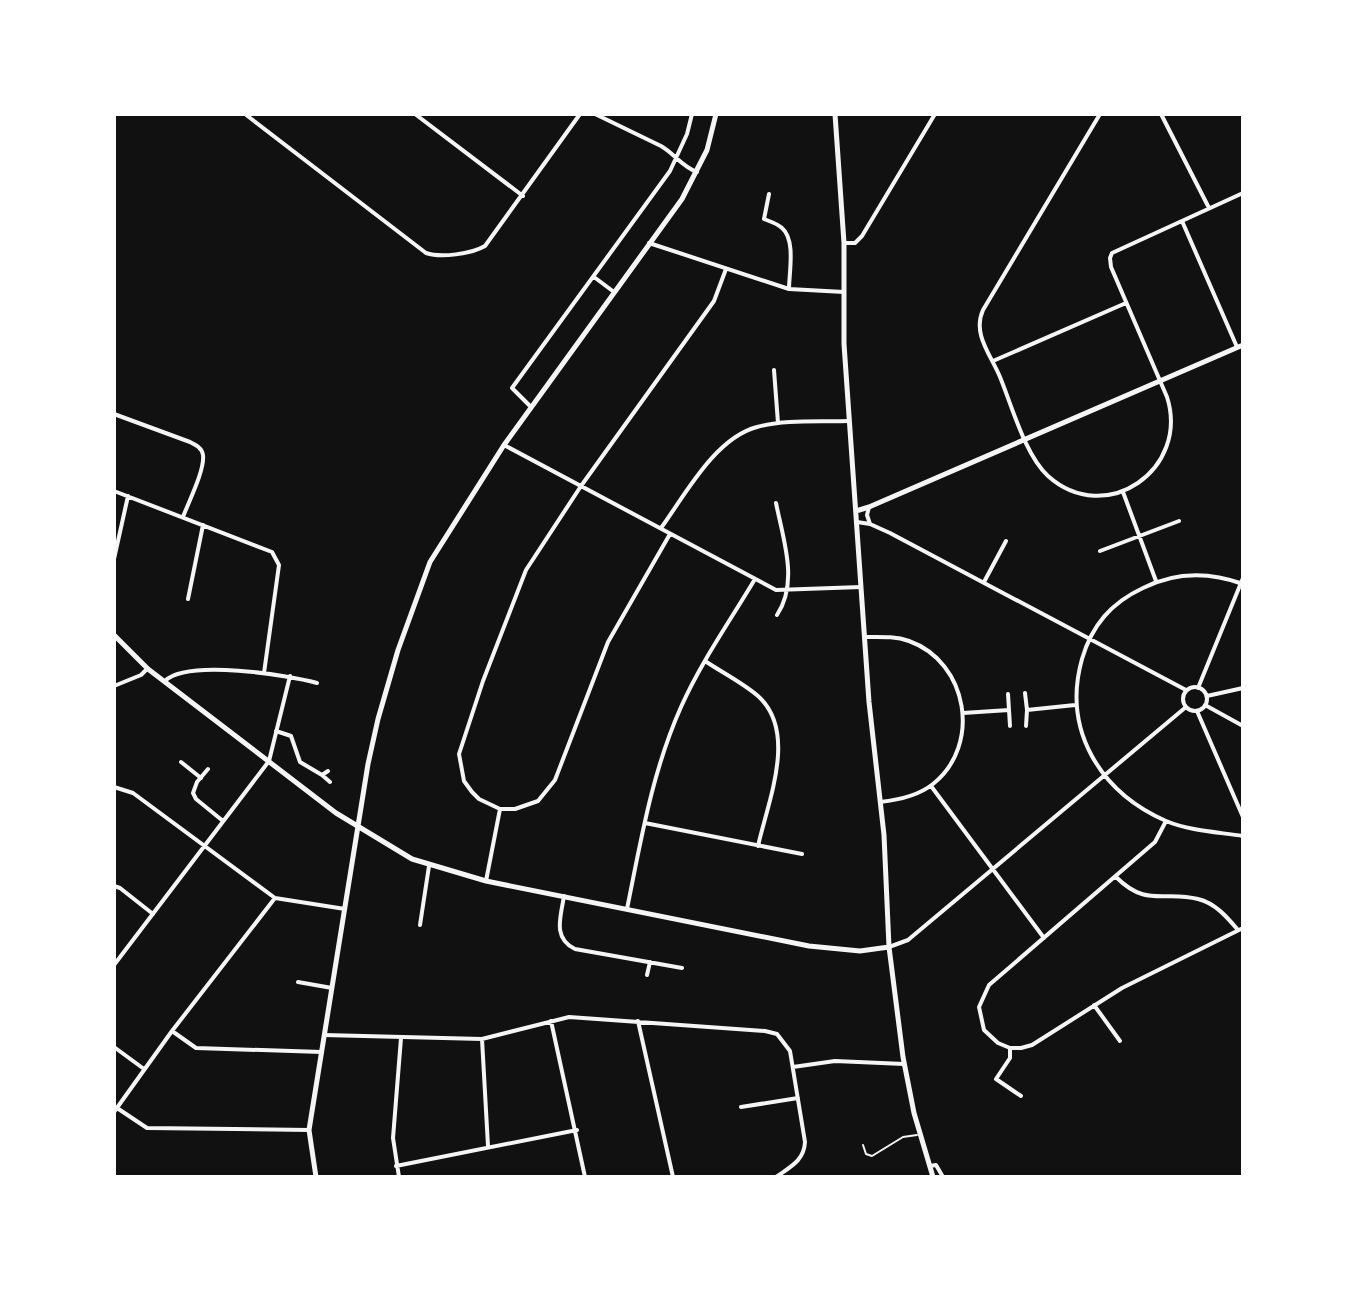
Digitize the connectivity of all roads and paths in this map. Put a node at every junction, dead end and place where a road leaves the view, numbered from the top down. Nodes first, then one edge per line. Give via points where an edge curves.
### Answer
1 (245, 114) edge
2 (415, 114) edge
3 (580, 114) edge
4 (595, 114) edge
5 (692, 114) edge
6 (716, 114) edge
7 (835, 114) edge
8 (935, 114) edge
9 (1100, 114) edge
10 (1161, 114) edge
11 (677, 158) junction
12 (697, 172) junction
13 (1243, 193) edge
14 (769, 194) dead end
15 (523, 196) junction
16 (1209, 208) junction
17 (1182, 221) junction
18 (649, 243) junction
19 (844, 243) junction
20 (726, 269) junction
21 (594, 277) junction
22 (789, 289) junction
23 (614, 292) junction
24 (844, 292) junction
25 (1126, 303) junction
26 (1240, 346) edge
27 (993, 361) junction
28 (774, 370) dead end
29 (1159, 382) junction
30 (531, 407) junction
31 (114, 414) edge
32 (849, 421) junction
33 (778, 423) junction
34 (1025, 440) junction
35 (504, 445) junction
36 (581, 486) junction
37 (114, 491) edge
38 (1123, 492) junction
39 (128, 496) junction
40 (776, 503) dead end
41 (869, 507) junction
42 (856, 511) junction
43 (183, 517) junction
44 (1179, 521) dead end
45 (857, 522) junction
46 (870, 524) junction
47 (203, 525) junction
48 (661, 528) junction
49 (670, 534) junction
50 (1140, 536) junction
51 (1006, 541) dead end
52 (1100, 551) dead end
53 (114, 559) edge
54 (755, 579) junction
55 (1156, 581) junction
56 (984, 582) junction
57 (1242, 582) edge
58 (861, 587) junction
59 (788, 591) junction
60 (188, 599) dead end
61 (777, 615) dead end
62 (114, 635) edge
63 (865, 637) junction
64 (1088, 638) junction
65 (705, 661) junction
66 (148, 669) junction
67 (264, 673) junction
68 (290, 676) junction
69 (165, 681) junction
70 (317, 683) dead end
71 (114, 686) edge
72 (1198, 688) junction
73 (1243, 688) edge
74 (1186, 690) junction
75 (1025, 693) dead end
76 (1008, 694) dead end
77 (1207, 696) junction
78 (1075, 705) junction
79 (1205, 705) junction
80 (1186, 707) junction
81 (1009, 710) junction
82 (1027, 710) junction
83 (1197, 711) junction
84 (963, 713) junction
85 (1010, 726) dead end
86 (1026, 726) dead end
87 (1243, 726) edge
88 (276, 731) junction
89 (269, 761) junction
90 (181, 762) dead end
91 (208, 769) dead end
92 (328, 771) dead end
93 (322, 775) junction
94 (1104, 775) junction
95 (201, 778) junction
96 (330, 782) dead end
97 (931, 786) junction
98 (114, 787) edge
99 (880, 802) junction
100 (500, 809) junction
101 (1243, 817) edge
102 (223, 821) junction
103 (1166, 821) junction
104 (645, 823) junction
105 (359, 828) junction
106 (1243, 836) edge
107 (205, 846) junction
108 (758, 846) junction
109 (802, 854) dead end
110 (429, 866) junction
111 (992, 870) junction
112 (1116, 877) junction
113 (486, 881) junction
114 (114, 886) edge
115 (564, 896) junction
116 (275, 898) junction
117 (345, 909) junction
118 (627, 909) junction
119 (153, 914) junction
120 (420, 925) dead end
121 (1240, 929) edge
122 (1044, 938) junction
123 (889, 947) junction
124 (650, 962) junction
125 (114, 965) edge
126 (682, 968) dead end
127 (647, 975) dead end
128 (298, 982) dead end
129 (332, 988) junction
130 (1094, 1005) junction
131 (551, 1021) junction
132 (638, 1021) junction
133 (172, 1031) junction
134 (324, 1035) junction
135 (401, 1038) junction
136 (482, 1039) junction
137 (1120, 1041) dead end
138 (114, 1047) edge
139 (1010, 1048) junction
140 (322, 1052) junction
141 (904, 1064) junction
142 (793, 1067) junction
143 (144, 1069) junction
144 (1021, 1096) dead end
145 (798, 1098) junction
146 (741, 1107) dead end
147 (116, 1110) edge
148 (309, 1130) junction
149 (577, 1130) junction
150 (920, 1134) junction
151 (863, 1145) dead end
152 (488, 1146) junction
153 (396, 1166) junction
154 (929, 1173) edge
155 (316, 1177) edge
156 (399, 1177) edge
157 (585, 1177) edge
158 (673, 1177) edge
159 (776, 1177) edge
160 (943, 1177) edge

1 - 15 street via 431,255 485,246
2 - 15 street
3 - 15 street
4 - 11 street
5 - 11 street
6 - 12 street
7 - 19 street
8 - 19 street via 862,236
9 - 27 street via 983,310 979,334
10 - 16 street
11 - 12 street
11 - 21 street
12 - 18 street
13 - 16 street
14 - 22 street via 764,219 782,227 790,245
16 - 17 street
17 - 25 street via 1112,253 1111,267
17 - 26 street
18 - 20 street
18 - 23 street
19 - 24 street
20 - 22 street
20 - 36 street via 714,301
21 - 23 street
21 - 30 street via 512,388
22 - 24 street
23 - 30 street
24 - 32 street
25 - 27 street
25 - 29 street
26 - 29 street
27 - 34 street
28 - 33 street
29 - 34 street
29 - 38 street via 1171,410 1166,450 1154,470
30 - 35 street
31 - 43 street via 200,448 201,467
32 - 33 street
32 - 42 street
33 - 48 street via 740,433 719,450
34 - 38 street via 1047,475 1062,486 1089,495
34 - 41 street
35 - 36 street
35 - 105 street via 430,562 378,719
36 - 48 street
36 - 100 street via 526,570 459,754 464,781 479,799
37 - 39 street
38 - 50 street
39 - 43 street
39 - 53 street
40 - 59 street via 789,566
41 - 42 street
41 - 46 street
42 - 45 street
43 - 47 street
44 - 50 street
45 - 46 street
45 - 58 street
46 - 56 street
47 - 60 street
47 - 67 street via 272,552 277,559
48 - 49 street
49 - 54 street
49 - 100 street via 608,642 555,780 538,801
50 - 52 street
50 - 55 street
51 - 56 street
54 - 59 street
54 - 65 street
55 - 57 street via 1205,575
55 - 64 street via 1111,609
56 - 64 street
57 - 72 street
58 - 59 street
58 - 63 street
59 - 61 street
62 - 66 street
63 - 84 street via 900,638 930,652 949,673
63 - 99 street
64 - 74 street
64 - 78 street via 1076,678
65 - 104 street via 667,742
65 - 108 street via 758,696 776,722 780,750
66 - 69 street
66 - 71 street
67 - 68 street
67 - 69 street via 175,674
68 - 70 street
68 - 88 street
69 - 89 street
72 - 74 street
72 - 77 street
73 - 77 street
74 - 80 street
75 - 82 street
76 - 81 street
77 - 79 street
78 - 82 street
78 - 94 street via 1084,741
79 - 83 street
79 - 87 street
80 - 83 street
80 - 94 street
81 - 84 street
81 - 85 street
82 - 86 street
83 - 101 street
84 - 97 street via 954,755
88 - 89 street
88 - 93 street via 291,736 300,762
89 - 102 street
89 - 105 street
90 - 95 street
91 - 95 street
92 - 93 street
93 - 96 street
94 - 103 street via 1132,802
94 - 111 street
95 - 102 street via 194,788 196,799
97 - 99 street
97 - 111 street
98 - 107 street via 133,793
99 - 123 street
100 - 113 street
102 - 107 street
103 - 106 street
103 - 112 street via 1155,842
104 - 108 street
104 - 118 street
105 - 110 street
105 - 117 street
107 - 116 street
107 - 119 street
108 - 109 street
110 - 113 street
110 - 120 street
111 - 122 street
111 - 123 street via 908,940
112 - 121 street via 1145,895 1211,904
112 - 122 street
113 - 115 street
114 - 119 street
115 - 118 street
115 - 124 street via 559,932 568,946
116 - 117 street
116 - 133 street
117 - 129 street
118 - 123 street via 839,951
119 - 125 street
121 - 130 street
122 - 139 street via 984,991 979,1007 984,1030
123 - 141 street
124 - 126 street
124 - 127 street
128 - 129 street
129 - 134 street
130 - 137 street
130 - 139 street via 1032,1045
131 - 132 street
131 - 136 street
131 - 149 street
132 - 142 street via 777,1034 790,1051
132 - 158 street
133 - 140 street via 196,1048
133 - 143 street
134 - 135 street
134 - 140 street
135 - 136 street
135 - 153 street via 393,1138
136 - 152 street
138 - 143 street
139 - 144 street via 1010,1058 996,1079
140 - 148 street
141 - 142 street via 835,1061
141 - 150 street
142 - 145 street
143 - 147 street
145 - 146 street
145 - 159 street via 804,1152
147 - 148 street via 147,1128
148 - 155 street
149 - 152 street
149 - 157 street
150 - 151 lane via 903,1137 872,1156
150 - 154 street
152 - 153 street
153 - 156 street
154 - 160 street via 936,1165

